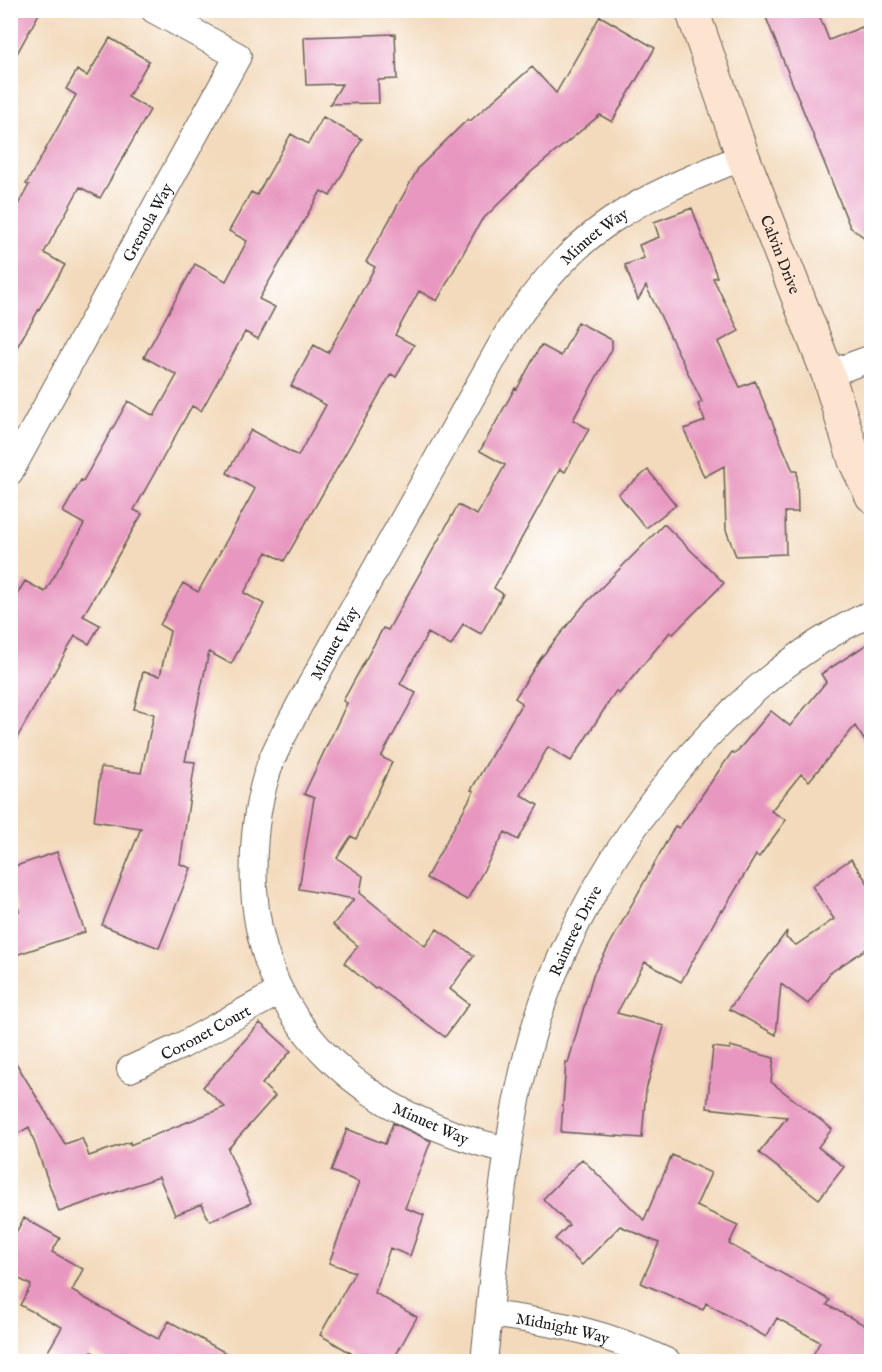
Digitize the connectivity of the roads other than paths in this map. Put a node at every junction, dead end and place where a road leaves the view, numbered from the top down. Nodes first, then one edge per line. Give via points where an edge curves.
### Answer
1 (154, 10) edge
2 (692, 10) edge
3 (743, 157) junction
4 (872, 358) edge
5 (828, 374) junction
6 (10, 472) edge
7 (872, 496) edge
8 (872, 613) edge
9 (279, 992) junction
10 (130, 1069) dead end
11 (507, 1150) junction
12 (489, 1314) junction
13 (484, 1362) edge
14 (669, 1362) edge

1 - 6 street, Grenola Way via 238,56
2 - 3 street, Calvin Drive
3 - 5 street, Calvin Drive
3 - 9 street, Minuet Way via 638,201 566,255 536,290 511,327 301,702 272,759 253,844 256,912
4 - 5 street
5 - 7 street, Calvin Drive via 855,461
8 - 11 street, Raintree Drive via 816,642 738,706 700,745 636,826 579,921 556,971 529,1048
9 - 10 street, Coronet Court
9 - 11 street, Minuet Way via 295,1020 322,1052 357,1084 418,1121 463,1139
11 - 12 street, Raintree Drive
12 - 13 street, Raintree Drive
12 - 14 street, Midnight Way via 560,1323 626,1342

